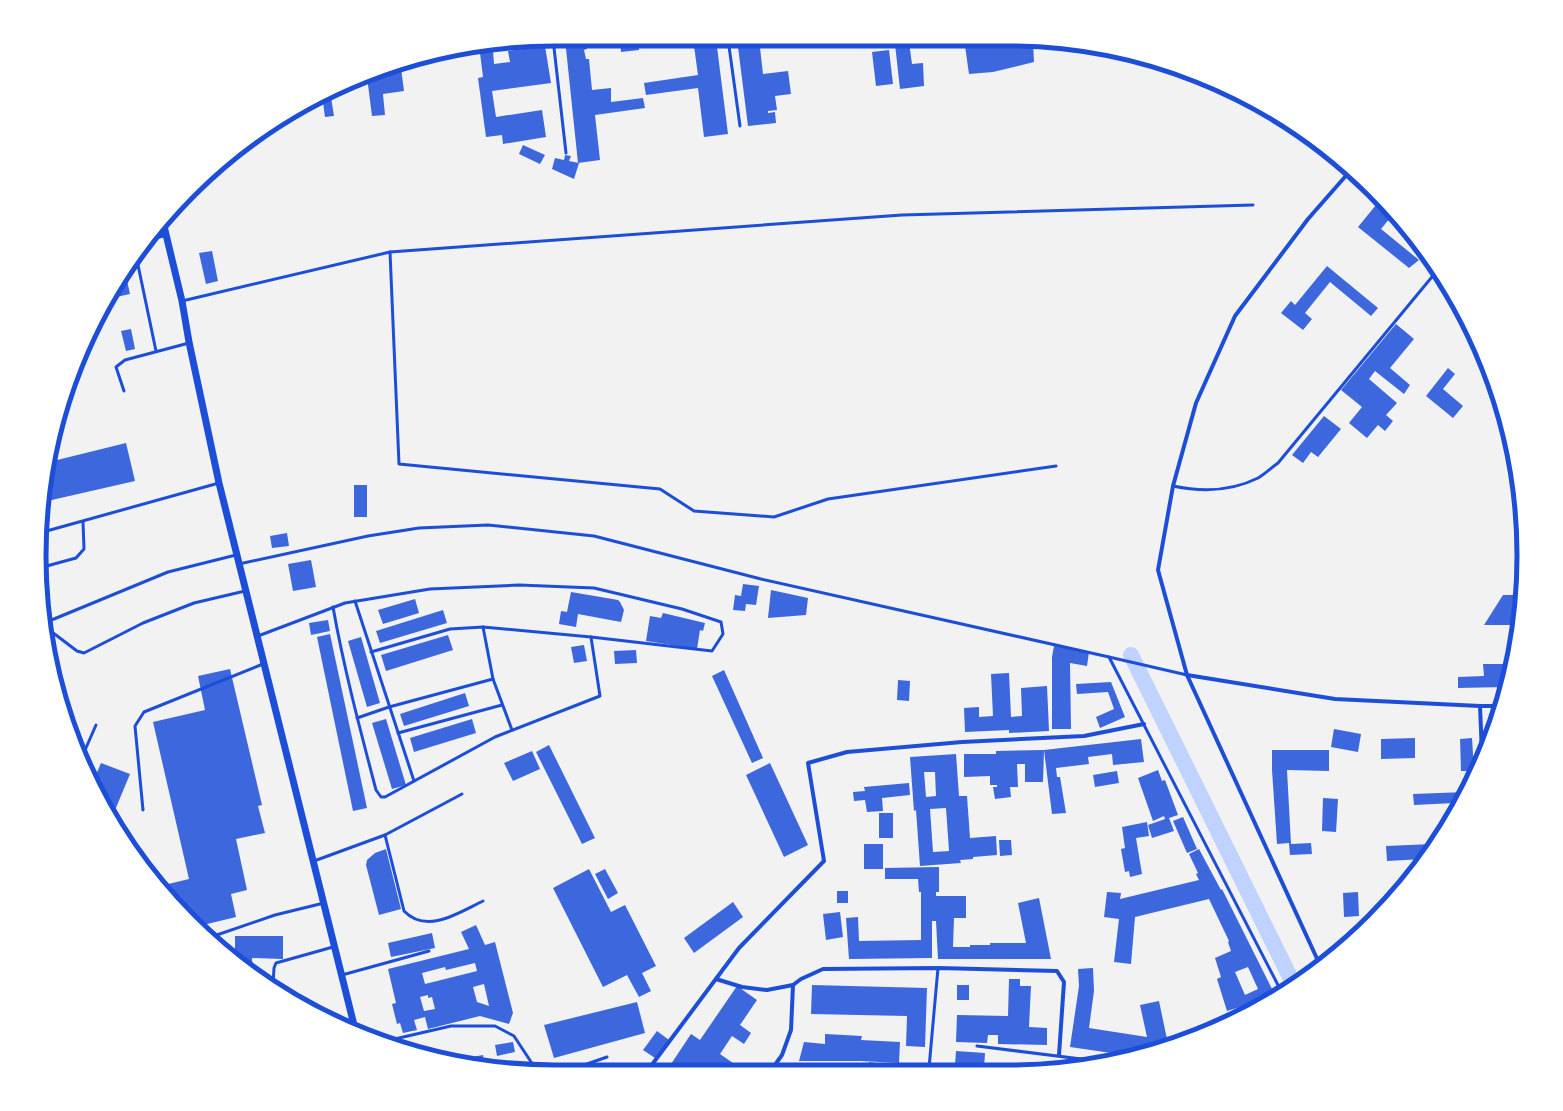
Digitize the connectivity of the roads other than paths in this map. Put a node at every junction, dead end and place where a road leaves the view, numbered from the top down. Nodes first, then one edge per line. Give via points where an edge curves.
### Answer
1 (554, 46) edge
2 (729, 46) edge
3 (740, 126) dead end
4 (566, 153) dead end
5 (1346, 175) edge
6 (1253, 205) dead end
7 (165, 229) edge
8 (166, 235) junction
9 (158, 237) edge
10 (390, 252) junction
11 (138, 265) dead end
12 (1433, 276) edge
13 (182, 301) junction
14 (189, 342) junction
15 (156, 352) junction
16 (124, 391) dead end
17 (1056, 466) dead end
18 (219, 483) junction
19 (1173, 486) junction
20 (83, 522) junction
21 (47, 531) edge
22 (237, 555) junction
23 (239, 564) junction
24 (46, 565) edge
25 (246, 591) junction
26 (355, 601) junction
27 (333, 607) junction
28 (50, 620) edge
29 (483, 627) junction
30 (52, 632) edge
31 (258, 636) junction
32 (591, 637) junction
33 (371, 652) junction
34 (1110, 656) junction
35 (265, 664) junction
36 (1186, 675) junction
37 (493, 679) junction
38 (502, 705) junction
39 (1480, 706) junction
40 (1494, 706) edge
41 (389, 707) junction
42 (357, 718) junction
43 (1144, 724) junction
44 (96, 725) dead end
45 (512, 730) junction
46 (398, 733) junction
47 (1481, 741) edge
48 (85, 750) edge
49 (414, 781) junction
50 (462, 794) dead end
51 (143, 810) dead end
52 (385, 835) junction
53 (314, 861) junction
54 (483, 901) dead end
55 (324, 903) junction
56 (216, 935) edge
57 (335, 946) junction
58 (429, 951) dead end
59 (1318, 960) edge
60 (938, 968) junction
61 (342, 975) junction
62 (716, 979) junction
63 (273, 980) edge
64 (793, 985) junction
65 (1279, 987) edge
66 (353, 1023) edge
67 (395, 1039) edge
68 (976, 1046) dead end
69 (1058, 1055) junction
70 (607, 1057) dead end
71 (1085, 1059) edge
72 (533, 1064) edge
73 (585, 1065) edge
74 (652, 1065) edge
75 (775, 1065) edge
76 (929, 1065) edge

1 - 4 lane
2 - 3 lane
5 - 19 street via 1308,219 1235,316 1196,403
6 - 10 lane via 902,215
7 - 8 street
8 - 9 street
8 - 13 street
10 - 13 lane
10 - 17 lane via 399,464 660,489 694,511 774,517 828,499
11 - 15 lane
12 - 19 lane via 1278,463 1259,477 1234,488 1187,489
13 - 14 street
14 - 15 lane
14 - 18 street
15 - 16 lane via 125,360 116,367
18 - 20 lane
18 - 22 street
19 - 36 street via 1158,570
20 - 21 lane
20 - 24 lane via 84,549 76,558
22 - 23 street
22 - 28 lane via 168,572
23 - 25 street
23 - 34 lane via 368,536 419,528 496,525 594,536 761,579
25 - 30 lane via 194,603 143,623 84,654
25 - 31 street
26 - 27 lane
26 - 32 lane via 430,589 519,585 594,588 682,609 721,622 723,634 712,651
26 - 33 lane
27 - 31 lane
27 - 42 lane
29 - 32 lane
29 - 33 lane via 450,629
29 - 37 lane
31 - 35 street
32 - 45 lane via 600,696
33 - 41 lane
34 - 36 lane
34 - 43 lane
35 - 51 lane via 144,712 135,726
35 - 53 street
36 - 39 street via 1335,699
36 - 59 street
37 - 38 lane
37 - 41 lane
38 - 45 lane
38 - 46 lane
39 - 40 street
39 - 47 street
41 - 42 lane
41 - 46 lane
42 - 49 lane via 376,790 381,797
43 - 62 street via 1084,736 962,742 847,752 808,763 824,861 739,948
43 - 65 lane
44 - 48 lane
45 - 49 lane
46 - 49 lane
50 - 52 lane
52 - 53 lane
52 - 54 lane via 404,911 411,917 432,922 448,919
53 - 55 street
55 - 56 lane
55 - 57 street
57 - 61 street
57 - 63 lane via 276,963
58 - 61 lane
60 - 64 street via 823,969
60 - 69 street via 1057,971 1064,982
60 - 76 lane
61 - 66 street
62 - 64 street via 742,987 767,990
62 - 74 street
64 - 75 street via 791,1030 782,1055
67 - 72 lane via 451,1026 495,1026 514,1036
68 - 69 lane
69 - 71 lane
70 - 73 lane

